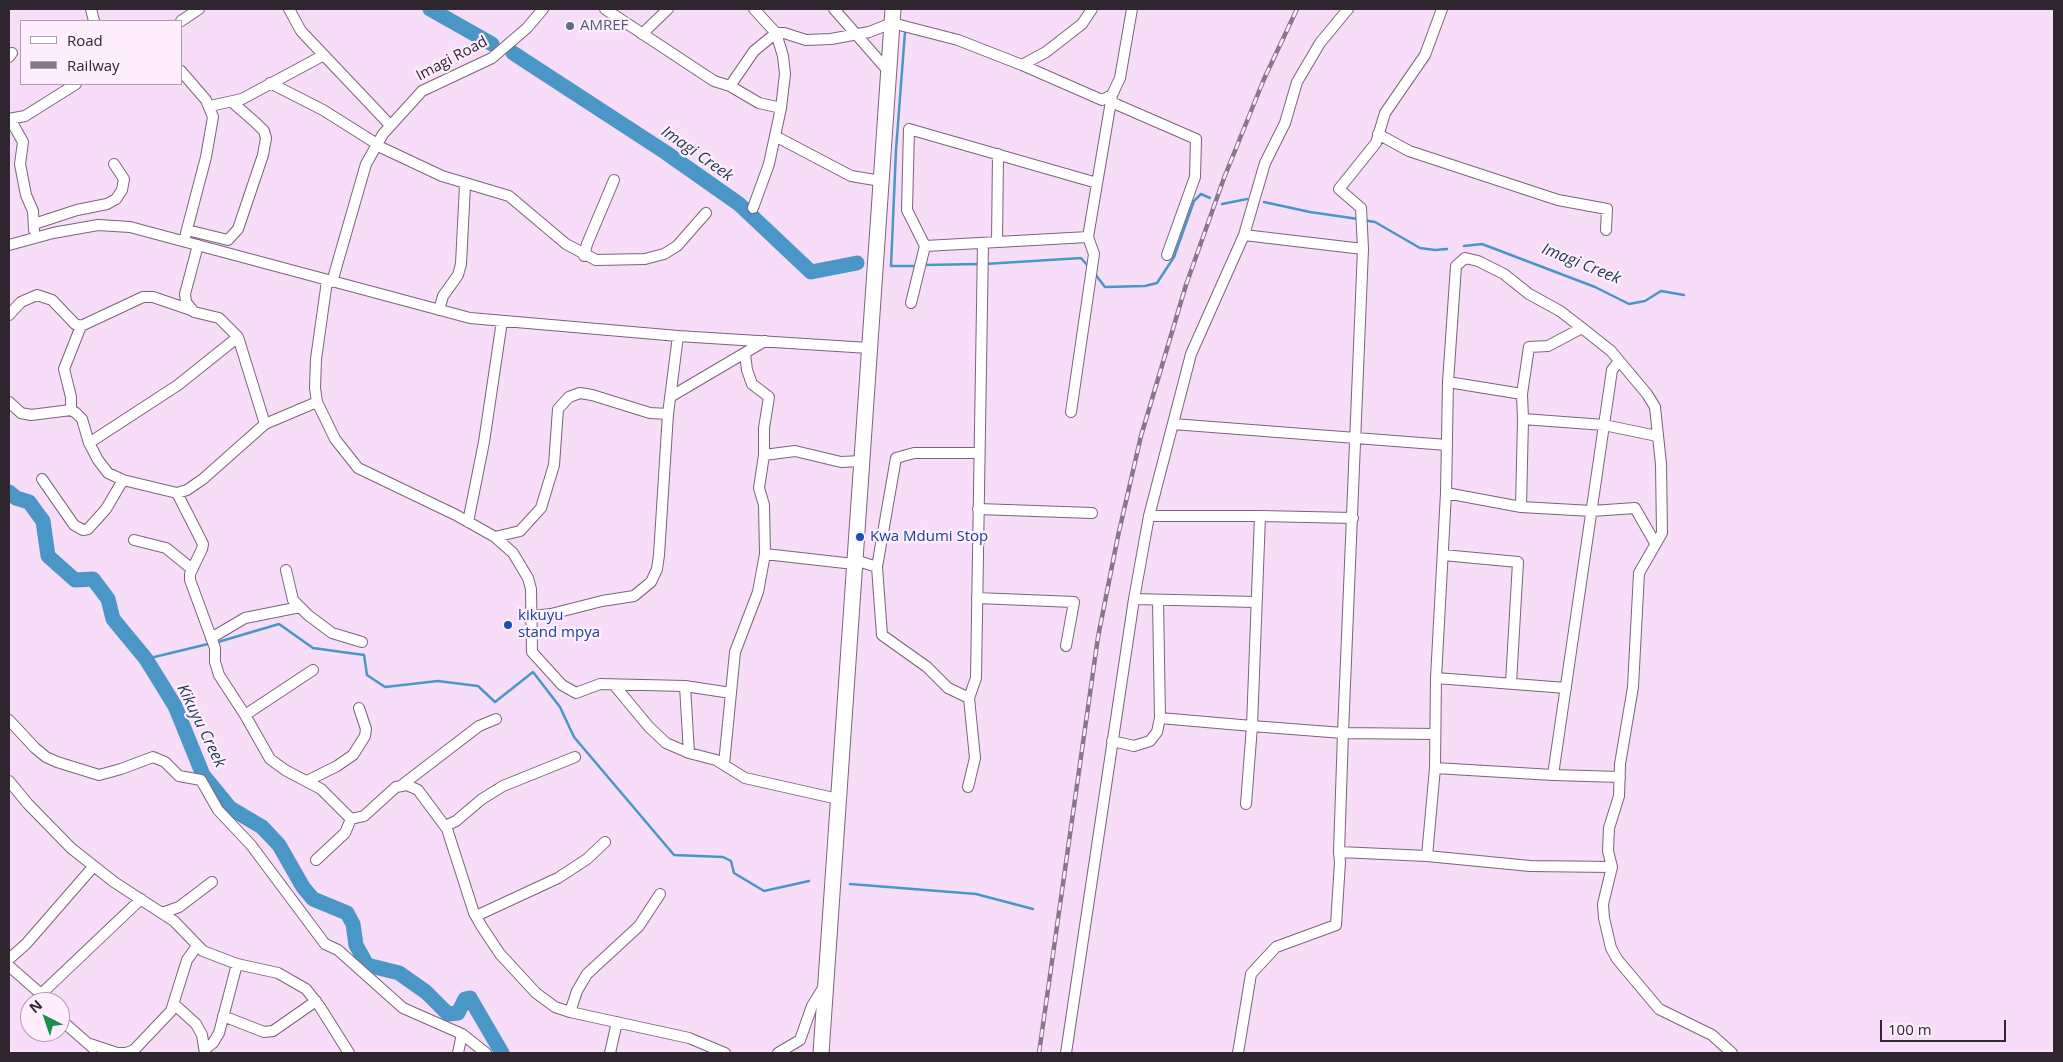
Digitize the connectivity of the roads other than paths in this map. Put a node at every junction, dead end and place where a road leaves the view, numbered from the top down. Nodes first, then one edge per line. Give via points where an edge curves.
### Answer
1 (199, 9) edge
2 (289, 9) edge
3 (543, 9) edge
4 (604, 9) edge
5 (668, 9) edge
6 (754, 9) edge
7 (834, 9) edge
8 (1092, 9) edge
9 (1132, 9) edge
10 (1348, 9) edge
11 (1442, 9) edge
12 (893, 16) edge
13 (182, 20) edge
14 (776, 33) junction
15 (642, 34) junction
16 (856, 34) junction
17 (324, 55) junction
18 (1022, 65) junction
19 (182, 72) edge
20 (888, 72) junction
21 (270, 83) junction
22 (74, 85) edge
23 (730, 86) junction
24 (1112, 99) junction
25 (232, 102) junction
26 (210, 106) junction
27 (781, 108) junction
28 (10, 119) edge
29 (390, 125) junction
30 (1378, 134) junction
31 (775, 136) junction
32 (377, 144) junction
33 (998, 154) junction
34 (114, 164) dead end
35 (614, 180) dead end
36 (881, 181) junction
37 (1098, 183) junction
38 (465, 185) junction
39 (753, 208) dead end
40 (706, 213) dead end
41 (34, 224) junction
42 (187, 230) junction
43 (1606, 230) dead end
44 (1244, 235) junction
45 (1088, 237) junction
46 (33, 238) junction
47 (184, 242) junction
48 (998, 242) junction
49 (983, 243) junction
50 (9, 245) edge
51 (198, 246) junction
52 (926, 246) junction
53 (1363, 249) junction
54 (1168, 255) dead end
55 (584, 256) junction
56 (329, 281) junction
57 (911, 303) dead end
58 (191, 310) junction
59 (439, 310) junction
60 (9, 315) edge
61 (502, 321) junction
62 (81, 326) junction
63 (1582, 328) junction
64 (678, 336) junction
65 (238, 337) junction
66 (765, 341) junction
67 (869, 348) junction
68 (745, 354) junction
69 (1619, 361) junction
70 (1448, 382) junction
71 (1522, 394) junction
72 (670, 397) junction
73 (9, 402) edge
74 (317, 402) junction
75 (71, 410) junction
76 (1070, 412) dead end
77 (668, 414) junction
78 (1523, 419) junction
79 (265, 424) junction
80 (1173, 424) junction
81 (1604, 425) junction
82 (1657, 436) junction
83 (1356, 439) junction
84 (89, 443) junction
85 (1447, 445) junction
86 (978, 453) junction
87 (764, 456) junction
88 (862, 461) junction
89 (42, 479) dead end
90 (123, 480) junction
91 (177, 493) junction
92 (1446, 493) junction
93 (1521, 507) junction
94 (978, 509) junction
95 (1592, 511) junction
96 (1092, 513) dead end
97 (1149, 516) junction
98 (1260, 516) junction
99 (1353, 518) junction
100 (468, 522) junction
101 (495, 538) junction
102 (134, 540) dead end
103 (1655, 543) junction
104 (765, 554) junction
105 (1443, 555) junction
106 (854, 562) junction
107 (877, 566) junction
108 (192, 569) junction
109 (286, 570) dead end
110 (976, 598) junction
111 (1134, 599) junction
112 (1158, 600) junction
113 (1255, 602) junction
114 (300, 607) junction
115 (532, 616) junction
116 (211, 638) junction
117 (362, 642) dead end
118 (1066, 646) dead end
119 (313, 670) dead end
120 (1436, 678) junction
121 (1510, 683) junction
122 (615, 686) junction
123 (685, 686) junction
124 (1566, 688) junction
125 (731, 693) junction
126 (969, 698) junction
127 (359, 708) dead end
128 (246, 715) junction
129 (1160, 718) junction
130 (496, 719) dead end
131 (9, 720) edge
132 (1252, 726) junction
133 (1343, 733) junction
134 (1435, 734) junction
135 (1112, 742) junction
136 (689, 753) junction
137 (575, 757) dead end
138 (724, 764) junction
139 (1435, 768) junction
140 (1553, 775) junction
141 (1620, 777) junction
142 (9, 781) edge
143 (307, 781) junction
144 (402, 785) junction
145 (968, 787) dead end
146 (17, 792) junction
147 (9, 799) edge
148 (838, 799) junction
149 (1246, 804) dead end
150 (351, 819) junction
151 (445, 826) junction
152 (605, 842) dead end
153 (1339, 852) junction
154 (1427, 856) junction
155 (316, 860) dead end
156 (93, 867) junction
157 (1612, 867) junction
158 (212, 882) dead end
159 (660, 894) dead end
160 (140, 899) junction
161 (162, 913) junction
162 (476, 916) junction
163 (197, 946) junction
164 (9, 959) edge
165 (237, 964) junction
166 (9, 966) edge
167 (826, 984) junction
168 (37, 992) edge
169 (49, 992) edge
170 (316, 1001) junction
171 (175, 1005) junction
172 (570, 1012) junction
173 (224, 1016) junction
174 (617, 1022) junction
175 (70, 1027) edge
176 (462, 1034) junction
177 (90, 1044) junction
178 (205, 1051) edge
179 (97, 1053) edge
180 (349, 1053) edge
181 (458, 1053) edge
182 (486, 1053) edge
183 (610, 1053) edge
184 (725, 1053) edge
185 (778, 1053) edge
186 (821, 1053) edge
187 (1066, 1053) edge
188 (1238, 1053) edge
189 (1732, 1053) edge

1 - 13 street
2 - 17 street via 301,31
3 - 29 street, Imagi Road via 527,28 492,58 422,91
4 - 15 street
5 - 15 street
6 - 14 street
7 - 16 street
8 - 18 street via 1082,24 1046,52
9 - 24 street via 1120,78
10 - 44 street via 1320,43 1297,82 1285,123 1265,163
11 - 30 street via 1425,55 1385,113
12 - 16 street via 869,32
12 - 18 street
12 - 20 highway
14 - 16 street via 818,40
14 - 23 street via 754,51
14 - 27 street via 784,56
15 - 23 street via 714,81
16 - 20 street
17 - 21 street
17 - 29 street
18 - 24 street via 1102,100
19 - 26 street
20 - 36 highway
21 - 25 street
21 - 32 street via 323,110
22 - 28 street via 25,116
23 - 27 street via 759,103
24 - 37 street
24 - 54 street via 1196,139 1195,178
25 - 26 street
25 - 42 street via 264,131 266,138 238,229 228,240
26 - 42 street via 214,117 212,133
27 - 31 street
28 - 41 street via 22,142 20,164
29 - 32 street, Imagi Road
30 - 43 street via 1409,151 1548,197 1608,209
30 - 53 street via 1376,143 1339,189 1361,208
31 - 36 street via 851,176
31 - 39 street via 762,188
32 - 38 street
32 - 56 street, Imagi Road via 366,164
33 - 37 street
33 - 48 street
33 - 52 street via 909,129 907,210
34 - 41 street via 124,179 116,199
35 - 55 street
36 - 67 highway
37 - 45 street
38 - 55 street via 500,191 509,196
38 - 59 street via 461,264
40 - 55 street via 677,246 664,254 621,261
41 - 46 street
42 - 47 street
44 - 53 street
44 - 80 street via 1191,354
45 - 48 street
45 - 76 street via 1094,254
46 - 47 street via 98,225 130,227
46 - 50 street
47 - 51 street
48 - 49 street
49 - 52 street
49 - 86 street
51 - 56 street
51 - 58 street via 185,294
52 - 57 street
53 - 83 street
56 - 59 street
56 - 74 street, Imagi Road via 316,359
58 - 62 street via 153,297 143,297
58 - 65 street via 219,318
59 - 61 street via 470,318
60 - 62 street via 28,298 42,296 52,300 75,324
61 - 64 street
61 - 100 street
62 - 75 street via 64,369
63 - 69 street
63 - 70 street via 1504,274 1465,258 1456,266
63 - 71 street via 1548,346 1529,347
64 - 66 street
64 - 72 street
65 - 79 street
65 - 84 street via 178,385
66 - 67 street
66 - 68 street
67 - 88 highway
68 - 72 street
68 - 87 street via 752,384 769,397
69 - 81 street via 1612,370
69 - 82 street via 1655,407
70 - 71 street
70 - 85 street
71 - 78 street
72 - 77 street
73 - 75 street via 21,413 31,415
74 - 79 street
74 - 100 street via 335,440 358,468
75 - 84 street via 82,420
77 - 101 street via 650,413 592,395 580,393 569,397 558,409 554,465 541,508 520,531
77 - 115 street via 662,530 657,569 651,582 634,596
78 - 81 street
78 - 93 street
79 - 91 street via 193,486
80 - 83 street
80 - 97 street
81 - 82 street
81 - 95 street
82 - 103 street via 1663,526
83 - 85 street
83 - 99 street
84 - 90 street via 104,469
85 - 92 street
86 - 94 street
86 - 107 street via 914,452 896,458
87 - 88 street via 795,451 841,462
87 - 104 street via 759,488 764,505
88 - 106 highway
89 - 90 street via 74,525 83,530 88,529 106,508
90 - 91 street
91 - 108 street via 203,544
92 - 93 street
92 - 105 street
93 - 95 street
94 - 96 street
94 - 110 street
95 - 103 street via 1636,508
95 - 124 street
97 - 98 street
97 - 111 street
98 - 99 street
98 - 113 street
99 - 133 street
100 - 101 street
101 - 115 street via 513,554 528,578
102 - 108 street via 166,548
103 - 141 street via 1639,573 1633,688
104 - 106 street
104 - 125 street via 758,592 735,652
105 - 120 street
105 - 121 street via 1518,562
106 - 107 street
106 - 148 highway
107 - 126 street via 882,635 927,667 948,688
108 - 116 street via 192,589
109 - 114 street via 293,600
110 - 118 street via 1074,602
110 - 126 street via 976,678
111 - 112 street
111 - 135 street
112 - 113 street
112 - 129 street
113 - 132 street
114 - 116 street via 245,618
114 - 117 street via 332,633
115 - 122 street via 532,652 570,691 580,693 600,684
116 - 128 street via 219,675
119 - 128 street
120 - 121 street
120 - 134 street
121 - 124 street
122 - 123 street
122 - 136 street via 656,734 666,743
123 - 125 street
123 - 136 street
124 - 140 street
125 - 138 street
126 - 145 street via 975,758
127 - 143 street via 366,729 353,755
128 - 143 street via 270,759
129 - 132 street
129 - 135 street via 1157,732 1150,741 1134,746
130 - 144 street via 480,726
131 - 176 street via 46,758 93,774 113,772 153,757 165,762 179,776 201,780 218,810 256,852 325,944 338,950 403,1008
132 - 133 street
132 - 149 street
133 - 134 street
133 - 153 street
134 - 139 street
135 - 187 street
136 - 138 street via 704,755
137 - 151 street via 503,786
138 - 148 street via 745,778
139 - 140 street
139 - 154 street
140 - 141 street
141 - 157 street via 1618,802 1609,828 1608,852
142 - 146 street
143 - 150 street via 325,792
144 - 150 street via 390,791 364,816
144 - 151 street via 423,794
146 - 147 street
146 - 156 street
148 - 167 highway
150 - 155 street via 345,833
151 - 162 street
152 - 162 street via 587,859 558,878
153 - 154 street
153 - 188 street via 1336,925 1276,947 1251,974
154 - 157 street via 1530,866
156 - 160 street
156 - 164 street
157 - 189 street via 1603,911 1605,931 1617,959 1666,1014 1712,1035
158 - 161 street via 179,907
159 - 172 street via 639,926 587,974
160 - 161 street
160 - 169 street
161 - 163 street
162 - 172 street via 490,941 527,984 546,1001
163 - 165 street
163 - 171 street via 187,960
165 - 170 street via 283,976 306,989
165 - 173 street
166 - 168 street
167 - 185 street via 812,1006 800,1040
167 - 186 highway
170 - 173 street via 273,1030 264,1032
170 - 180 street
171 - 177 street via 134,1050 117,1053
171 - 178 street via 196,1024
172 - 174 street
173 - 178 street via 217,1038
174 - 183 street
174 - 184 street via 689,1038
175 - 177 street
176 - 181 street
176 - 182 street
177 - 179 street

